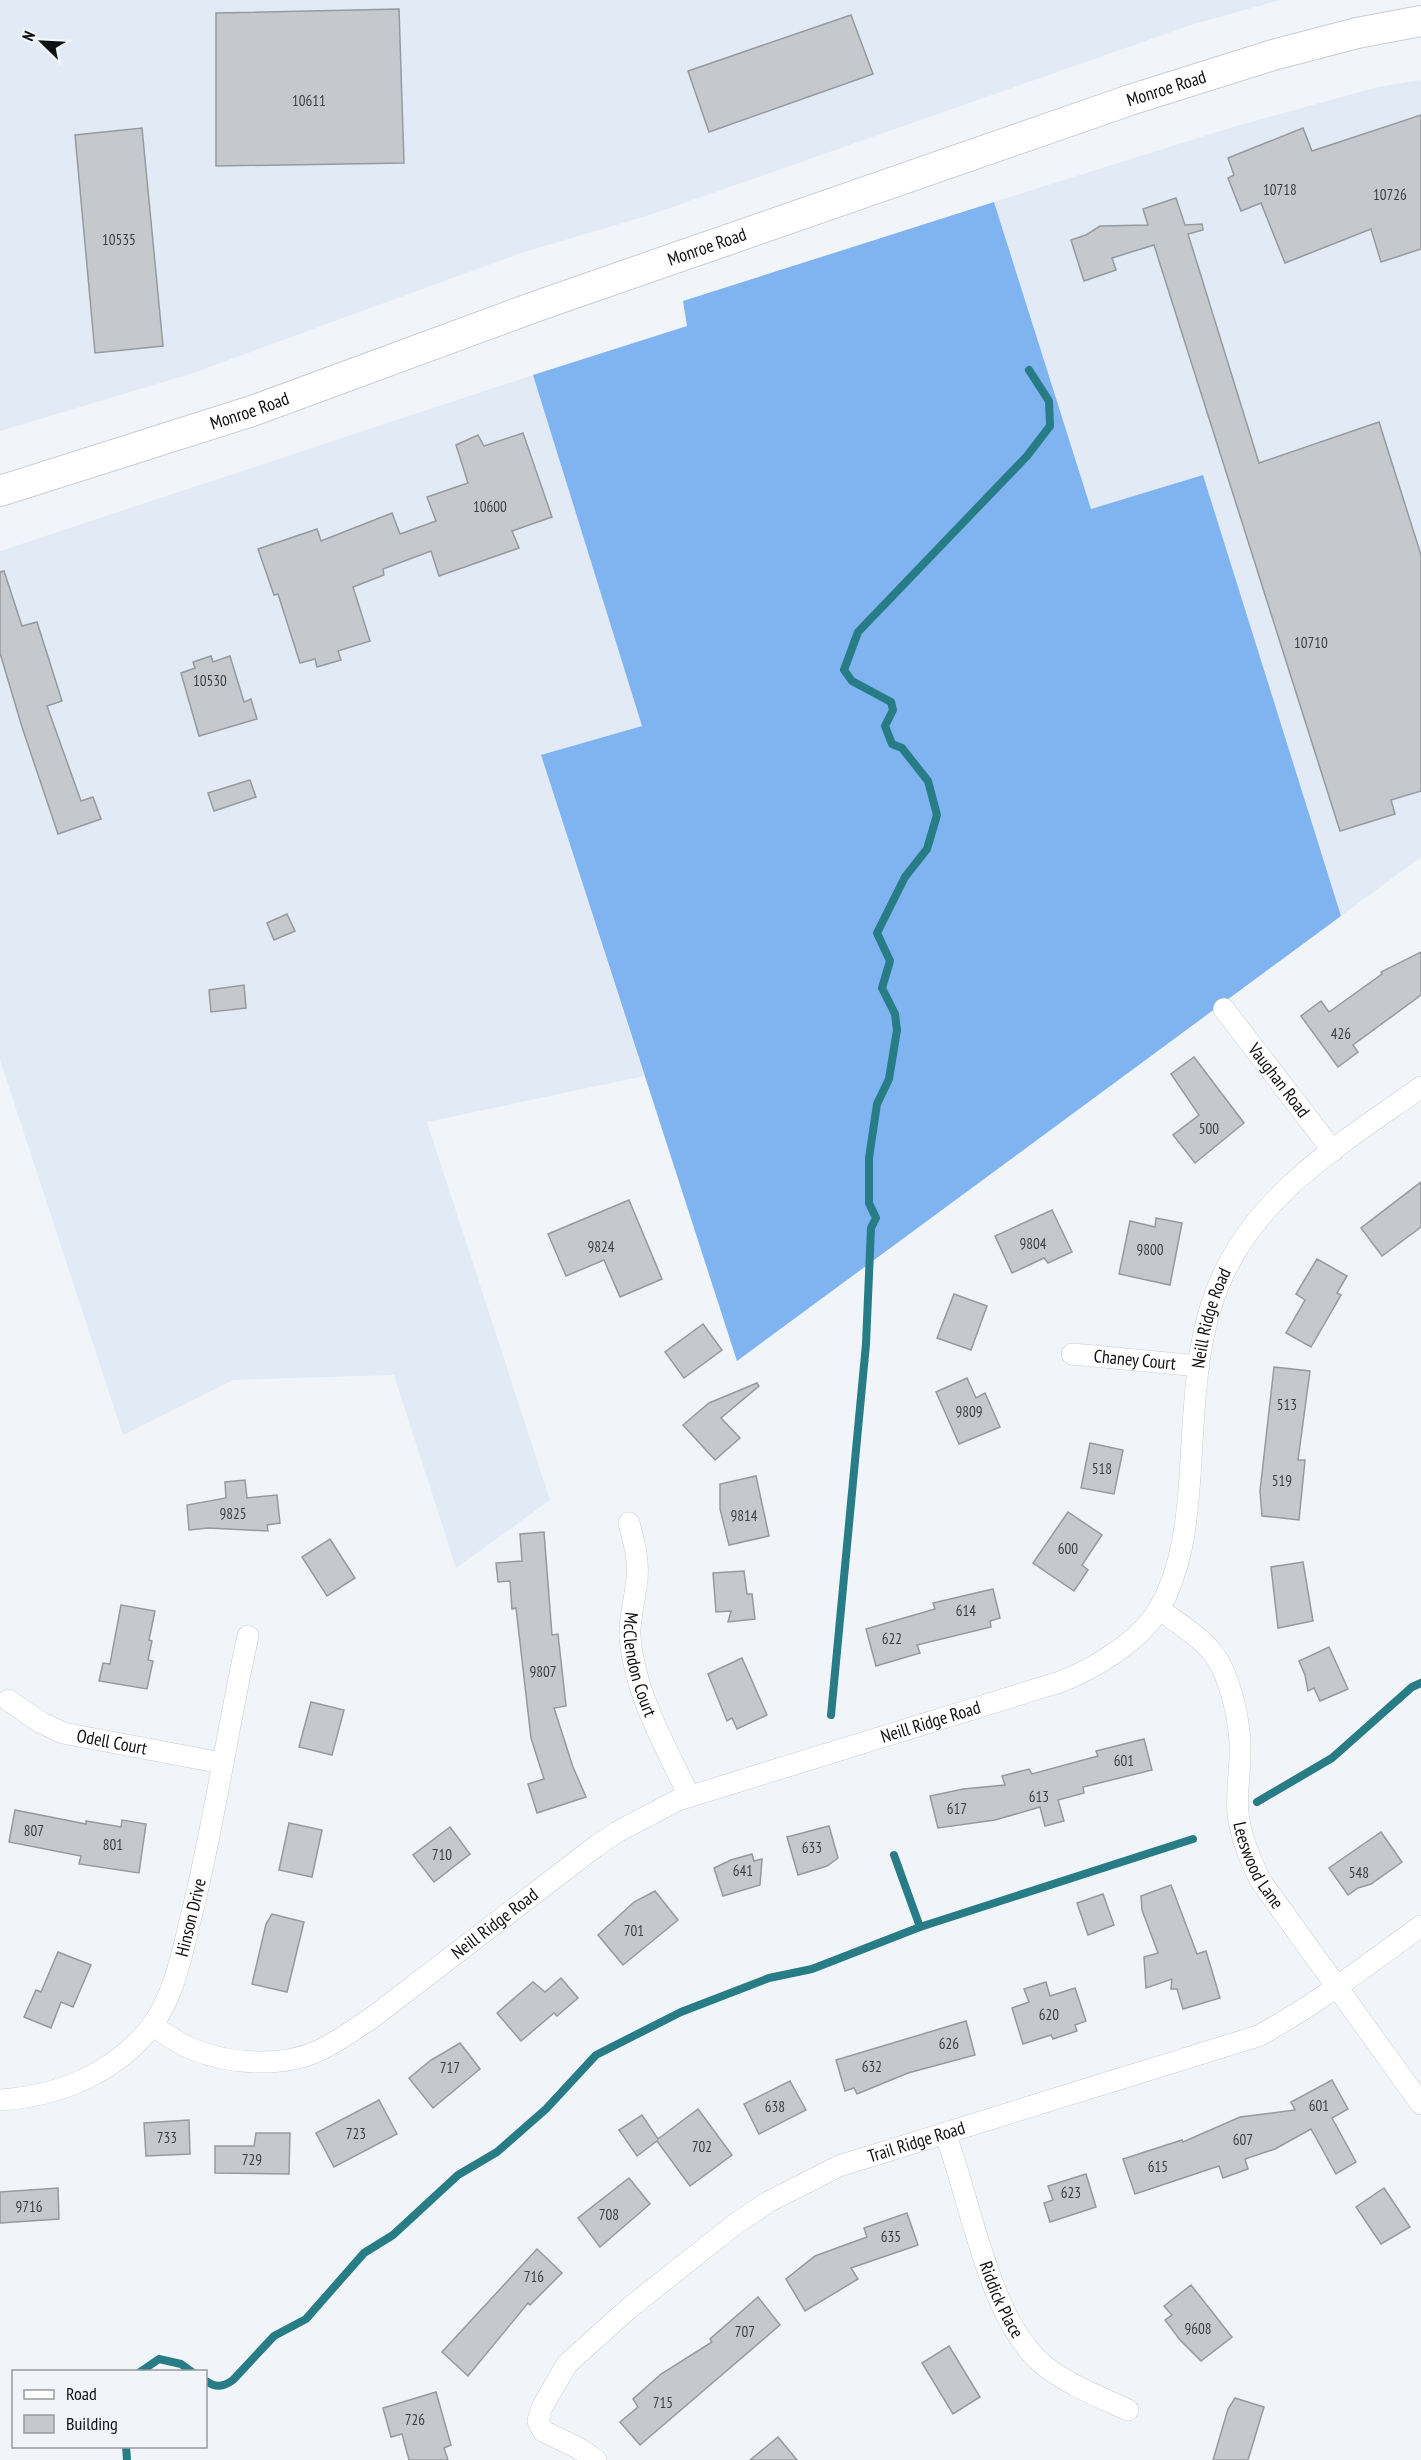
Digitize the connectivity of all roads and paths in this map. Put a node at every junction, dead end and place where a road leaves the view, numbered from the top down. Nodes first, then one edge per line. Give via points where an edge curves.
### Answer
1 (1421, 21) edge
2 (0, 491) edge
3 (1224, 1009) dead end
4 (1421, 1087) edge
5 (1333, 1151) junction
6 (1072, 1354) dead end
7 (1199, 1366) junction
8 (629, 1523) dead end
9 (1160, 1610) junction
10 (248, 1636) dead end
11 (8, 1700) dead end
12 (222, 1763) junction
13 (689, 1796) junction
14 (1421, 1926) edge
15 (1336, 1987) junction
16 (152, 2025) junction
17 (0, 2100) edge
18 (1421, 2104) edge
19 (945, 2133) junction
20 (1128, 2410) dead end
21 (596, 2460) edge

1 - 2 main road, Monroe Road via 1283,52 1130,100 540,305 255,410
3 - 5 street, Vaughan Road
4 - 5 street, Neill Ridge Road
5 - 7 street, Neill Ridge Road via 1276,1199 1239,1244 1212,1303
6 - 7 street, Chaney Court
7 - 9 street, Neill Ridge Road via 1187,1515 1171,1585
8 - 13 street, McClendon Court via 638,1567 630,1636 634,1666 652,1718
9 - 13 street, Neill Ridge Road via 1133,1639 1109,1657 1060,1682
9 - 15 street, Leeswood Lane via 1196,1636 1223,1670 1239,1734 1238,1809 1248,1855 1276,1905
10 - 12 street, Hinson Drive
11 - 12 street, Odell Court via 63,1733
12 - 16 street, Hinson Drive via 205,1861 183,1949 164,2004
13 - 16 street, Neill Ridge Road via 595,1847 373,2017 316,2052 293,2059 245,2061 191,2048
14 - 15 street, Trail Ridge Road
15 - 18 street, Leeswood Lane
15 - 19 street, Trail Ridge Road via 1258,2036
16 - 17 street, Hinson Drive via 135,2044 95,2075 51,2092
19 - 20 street, Riddick Place via 993,2285 1009,2323 1045,2367
19 - 21 street, Trail Ridge Road via 839,2166 768,2202 588,2343 567,2364 538,2421 543,2431

